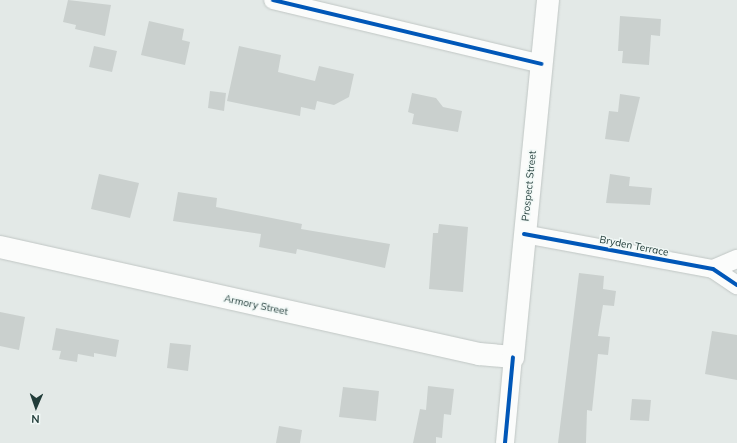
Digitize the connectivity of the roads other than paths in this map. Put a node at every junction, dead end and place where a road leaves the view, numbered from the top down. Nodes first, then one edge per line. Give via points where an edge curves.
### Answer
1 (273, 0) edge
2 (548, 0) edge
3 (541, 64) junction
4 (524, 234) junction
5 (0, 247) edge
6 (737, 259) edge
7 (713, 269) junction
8 (737, 285) edge
9 (513, 357) junction
10 (505, 443) edge

1 - 3 street
2 - 3 main road, Prospect Street
3 - 4 main road, Prospect Street
4 - 7 street, Bryden Terrace
4 - 9 main road, Prospect Street
5 - 9 main road, Armory Street via 479,354
6 - 7 street
7 - 8 street, Bryden Terrace
9 - 10 street, Prospect Street

